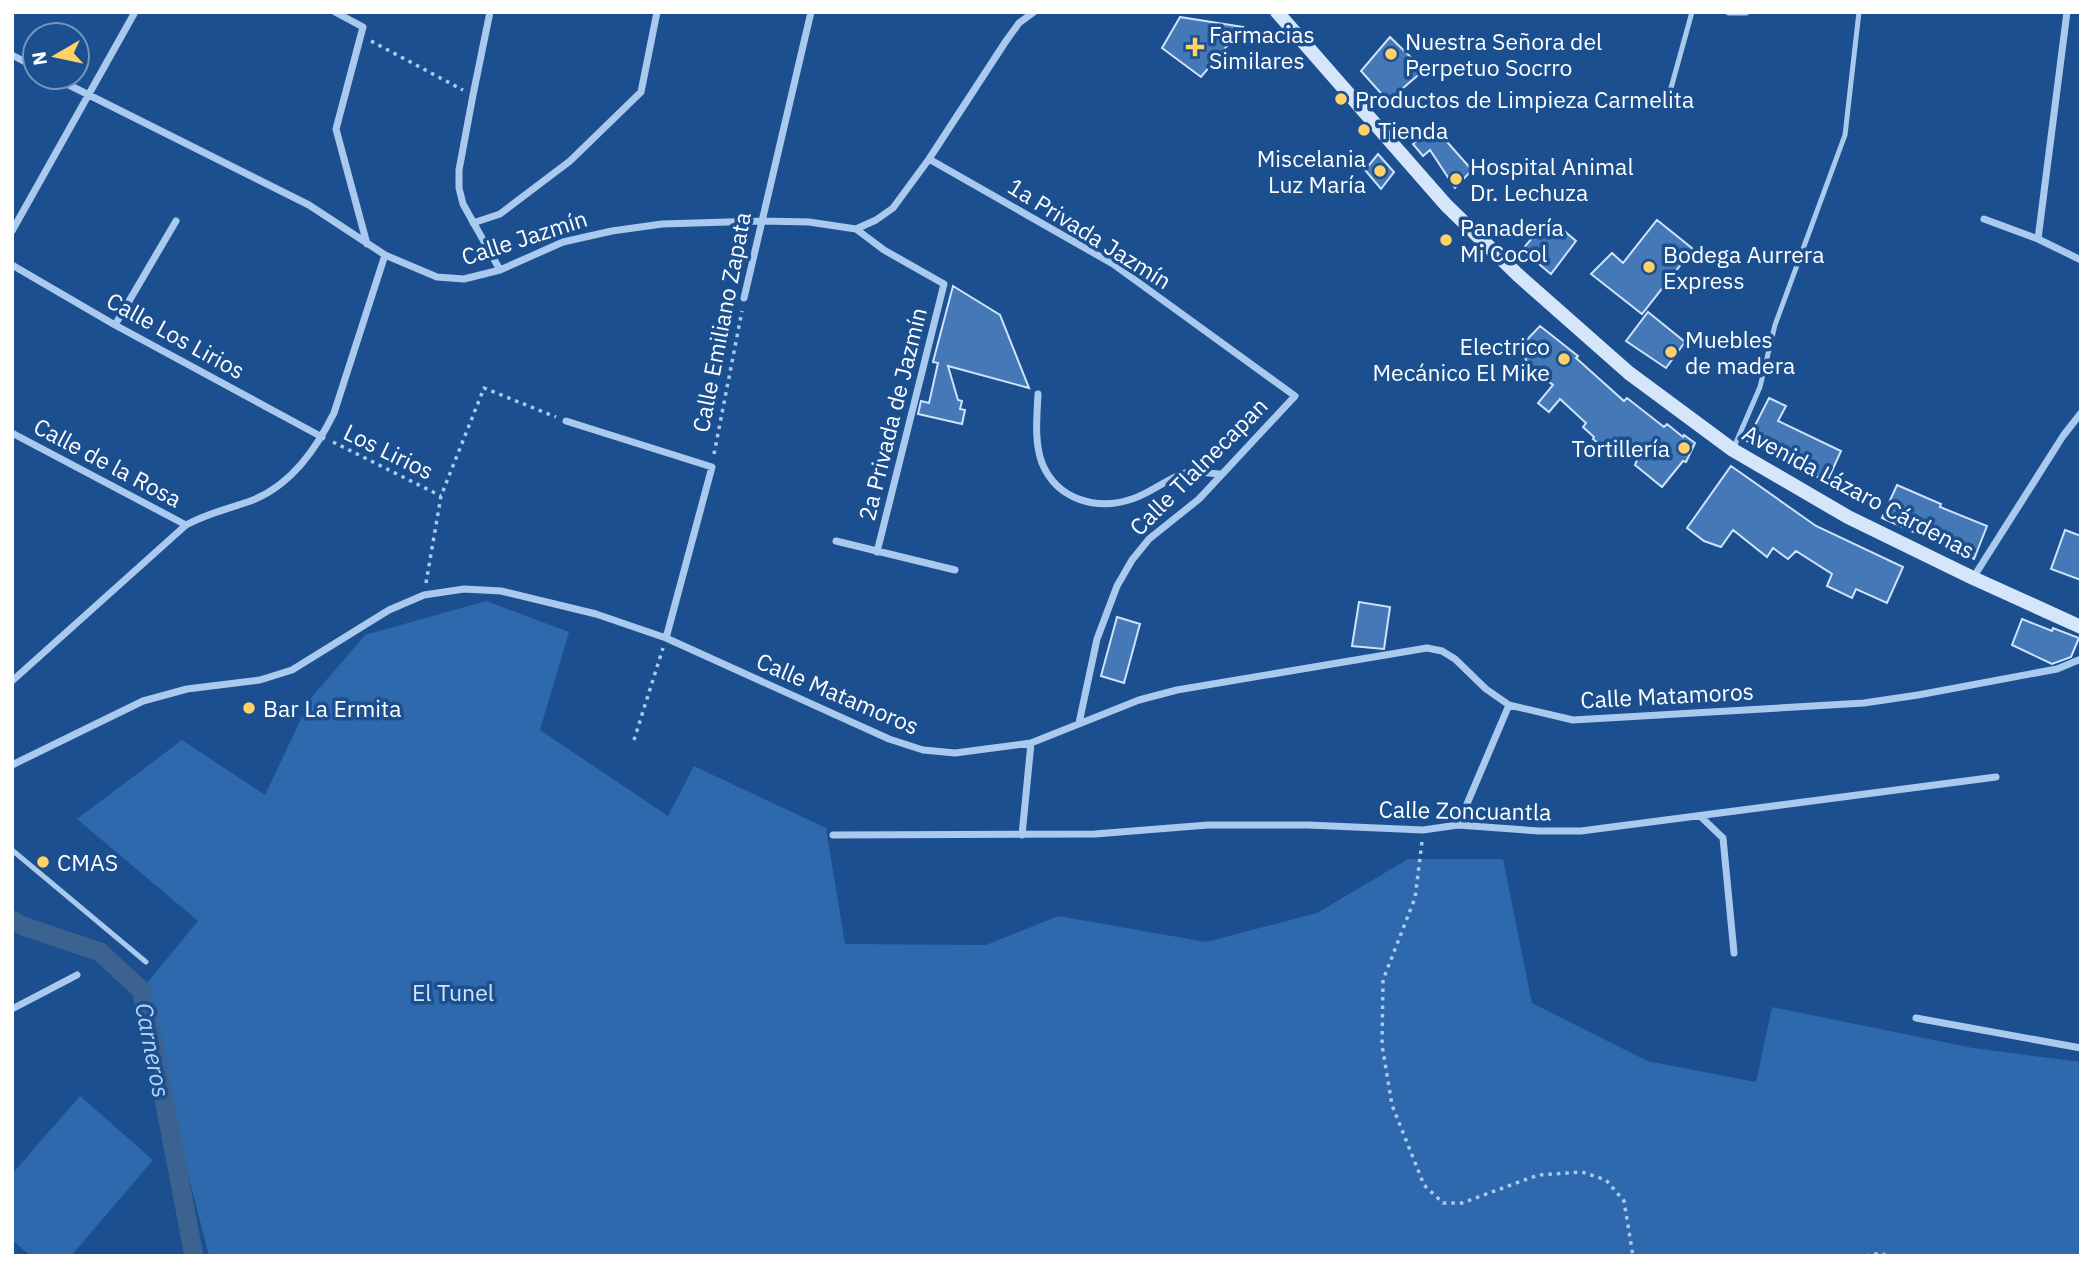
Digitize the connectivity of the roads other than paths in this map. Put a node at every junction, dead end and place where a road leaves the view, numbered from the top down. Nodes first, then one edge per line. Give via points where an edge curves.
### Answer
1 (135, 12) edge
2 (335, 12) edge
3 (490, 12) edge
4 (657, 12) edge
5 (811, 12) edge
6 (1034, 12) edge
7 (1277, 12) edge
8 (1692, 12) edge
9 (1729, 12) edge
10 (1746, 12) edge
11 (1860, 12) edge
12 (2067, 12) edge
13 (348, 15) edge
14 (1671, 88) dead end
15 (80, 91) edge
16 (89, 96) junction
17 (929, 159) junction
18 (1984, 219) dead end
19 (760, 220) junction
20 (176, 221) dead end
21 (473, 223) junction
22 (856, 229) junction
23 (12, 231) edge
24 (2038, 239) junction
25 (367, 244) junction
26 (385, 255) junction
27 (2081, 260) edge
28 (12, 265) edge
29 (500, 270) junction
30 (744, 298) road end
31 (115, 325) junction
32 (1038, 394) dead end
33 (1295, 396) joint
34 (2081, 413) edge
35 (566, 421) road end
36 (12, 433) edge
37 (322, 437) junction
38 (1733, 450) junction
39 (1223, 474) junction
40 (186, 525) junction
41 (836, 541) dead end
42 (877, 552) junction
43 (955, 570) dead end
44 (1973, 578) junction
45 (2081, 627) edge
46 (666, 638) junction
47 (2081, 659) edge
48 (12, 681) edge
49 (1509, 705) junction
50 (1079, 723) junction
51 (1031, 743) junction
52 (12, 765) edge
53 (1996, 777) dead end
54 (1700, 816) junction
55 (1458, 825) junction
56 (833, 835) dead end
57 (1022, 835) junction
58 (12, 850) edge
59 (1734, 953) dead end
60 (146, 962) dead end
61 (77, 975) dead end
62 (12, 1009) edge
63 (1916, 1018) dead end
64 (2081, 1048) edge

1 - 16 street
2 - 13 street
3 - 21 street via 460,170 459,188
4 - 21 street via 641,92 570,161 500,214
5 - 19 street, Calle Emiliano Zapata
6 - 17 street via 1006,41
7 - 38 main road, Avenida Lázaro Cárdenas via 1446,205 1518,275 1629,373
8 - 14 lane
9 - 10 street
11 - 38 lane via 1845,135 1775,325 1760,387
12 - 24 street
13 - 25 street via 362,31 336,130
15 - 16 street, Calle Jazmín
16 - 23 street
16 - 25 street, Calle Jazmín via 309,205
17 - 22 street via 893,208
17 - 33 street, 1a Privada Jazmín via 1113,264
18 - 24 street
19 - 22 street, Calle Jazmín
19 - 29 street, Calle Jazmín via 612,231 563,243
19 - 30 street, Calle Emiliano Zapata
20 - 31 street
21 - 29 street
22 - 42 street, 2a Privada de Jazmín via 944,284
24 - 27 street
25 - 26 street, Calle Jazmín
26 - 29 street, Calle Jazmín via 437,277 464,279
26 - 37 street
28 - 31 street, Calle Los Lirios
31 - 37 street, Calle Los Lirios
32 - 39 street via 1036,429 1042,463 1056,486 1078,500 1103,506 1133,499 1187,472
33 - 39 street, Calle Tlalnecapan
34 - 44 street
35 - 46 street, Calle Emiliano Zapata via 712,467
36 - 40 street, Calle de la Rosa
37 - 40 street via 279,487
38 - 44 main road, Avenida Lázaro Cárdenas via 1848,517
39 - 50 street, Calle Tlalnecapan via 1149,539 1132,560 1097,639
40 - 48 street
41 - 42 street
42 - 43 street
44 - 45 main road, Avenida Lázaro Cárdenas
46 - 51 street, Calle Matamoros via 923,750 955,753
46 - 52 street, Calle Matamoros via 596,614 501,591 464,589 424,595 389,610 292,670 143,701
47 - 49 street, Calle Matamoros via 2057,668 1864,702 1573,720
49 - 50 street, Calle Matamoros via 1455,659 1427,648 1177,690 1139,699
49 - 55 street
50 - 51 street, Calle Matamoros
51 - 57 street
53 - 54 street, Calle Zoncuantla
54 - 55 street, Calle Zoncuantla via 1581,831
54 - 59 street via 1723,838
55 - 57 street, Calle Zoncuantla via 1423,830 1208,825
56 - 57 street, Calle Zoncuantla
58 - 60 lane
61 - 62 street
63 - 64 street

